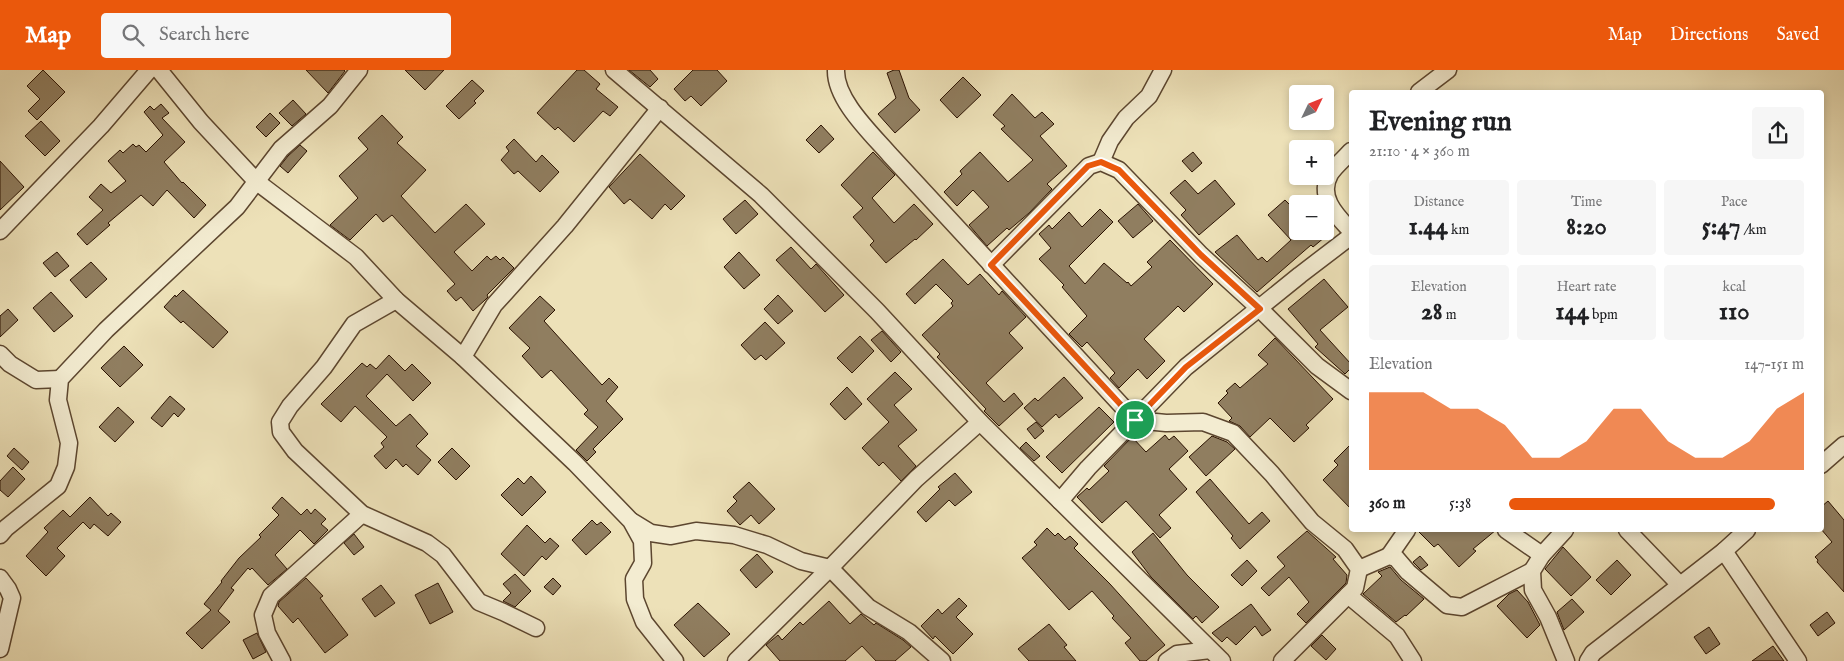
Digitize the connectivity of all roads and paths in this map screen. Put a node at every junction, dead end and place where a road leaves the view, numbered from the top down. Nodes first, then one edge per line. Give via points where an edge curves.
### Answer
1 (149, 70) edge
2 (158, 70) edge
3 (359, 70) edge
4 (614, 70) edge
5 (836, 70) edge
6 (1163, 70) edge
7 (1448, 70) edge
8 (1422, 90) edge
9 (660, 108) junction
10 (1349, 153) edge
11 (1101, 162) junction
12 (257, 182) junction
13 (1349, 229) edge
14 (0, 231) edge
15 (1349, 238) edge
16 (991, 265) junction
17 (396, 300) junction
18 (1260, 309) junction
19 (0, 354) edge
20 (463, 357) junction
21 (60, 379) junction
22 (1349, 390) edge
23 (1135, 420) junction
24 (980, 422) junction
25 (1844, 445) edge
26 (1844, 454) edge
27 (1824, 462) edge
28 (1824, 464) edge
29 (1060, 501) junction
30 (362, 514) junction
31 (631, 521) junction
32 (1406, 532) edge
33 (1509, 532) edge
34 (1563, 532) edge
35 (1629, 532) edge
36 (1745, 532) edge
37 (0, 535) edge
38 (1724, 550) junction
39 (1542, 555) junction
40 (1389, 556) junction
41 (830, 568) junction
42 (1359, 569) junction
43 (1532, 571) junction
44 (0, 578) edge
45 (1680, 585) junction
46 (1348, 595) junction
47 (536, 628) dead end
48 (0, 649) edge
49 (1216, 655) edge
50 (743, 659) edge
51 (282, 661) edge
52 (675, 661) edge
53 (942, 661) edge
54 (1167, 661) edge
55 (1282, 661) edge
56 (1413, 661) edge
57 (1566, 661) edge
58 (1588, 661) edge
59 (1798, 661) edge

1 - 14 street via 101,126
2 - 12 street
3 - 12 street via 330,106 281,149
4 - 9 street
5 - 16 street via 842,93 854,112
6 - 11 street via 1148,96 1126,118 1110,141
7 - 8 street
9 - 20 street via 565,226 494,305
9 - 24 street via 761,195 877,311
10 - 13 street via 1330,174 1325,191 1330,209
11 - 16 street via 1088,166
11 - 18 street via 1119,170 1201,255
12 - 17 street via 356,257
12 - 21 street via 237,207 106,330
15 - 18 street
16 - 23 street
17 - 20 street
17 - 30 street via 354,324 280,422 281,432 295,451
18 - 22 street via 1317,366
18 - 23 street via 1186,367
19 - 21 street via 36,380
20 - 31 street
21 - 37 street via 58,400 68,443 66,467 58,486
23 - 29 street
23 - 42 street via 1203,422 1233,433 1312,522 1345,550
24 - 29 street
24 - 41 street via 916,479
25 - 27 street
26 - 28 street
29 - 49 street
30 - 47 street via 426,543 443,555 479,602
30 - 51 street via 270,596 263,615 267,633
31 - 41 street via 651,533 670,536 696,531 734,535
31 - 52 street via 642,541 643,563 634,579 635,599 644,622
32 - 40 street
33 - 39 street
34 - 39 street
35 - 45 street
36 - 38 street
38 - 45 street
38 - 59 street
39 - 43 street
40 - 42 street
40 - 43 street via 1396,558 1447,605 1462,607
41 - 50 street
41 - 53 street via 868,607 909,632
42 - 46 street via 1355,588
43 - 57 street via 1533,590
44 - 48 street via 12,598
45 - 58 street via 1593,653
46 - 55 street
46 - 56 street via 1397,636
49 - 54 street via 1177,654

